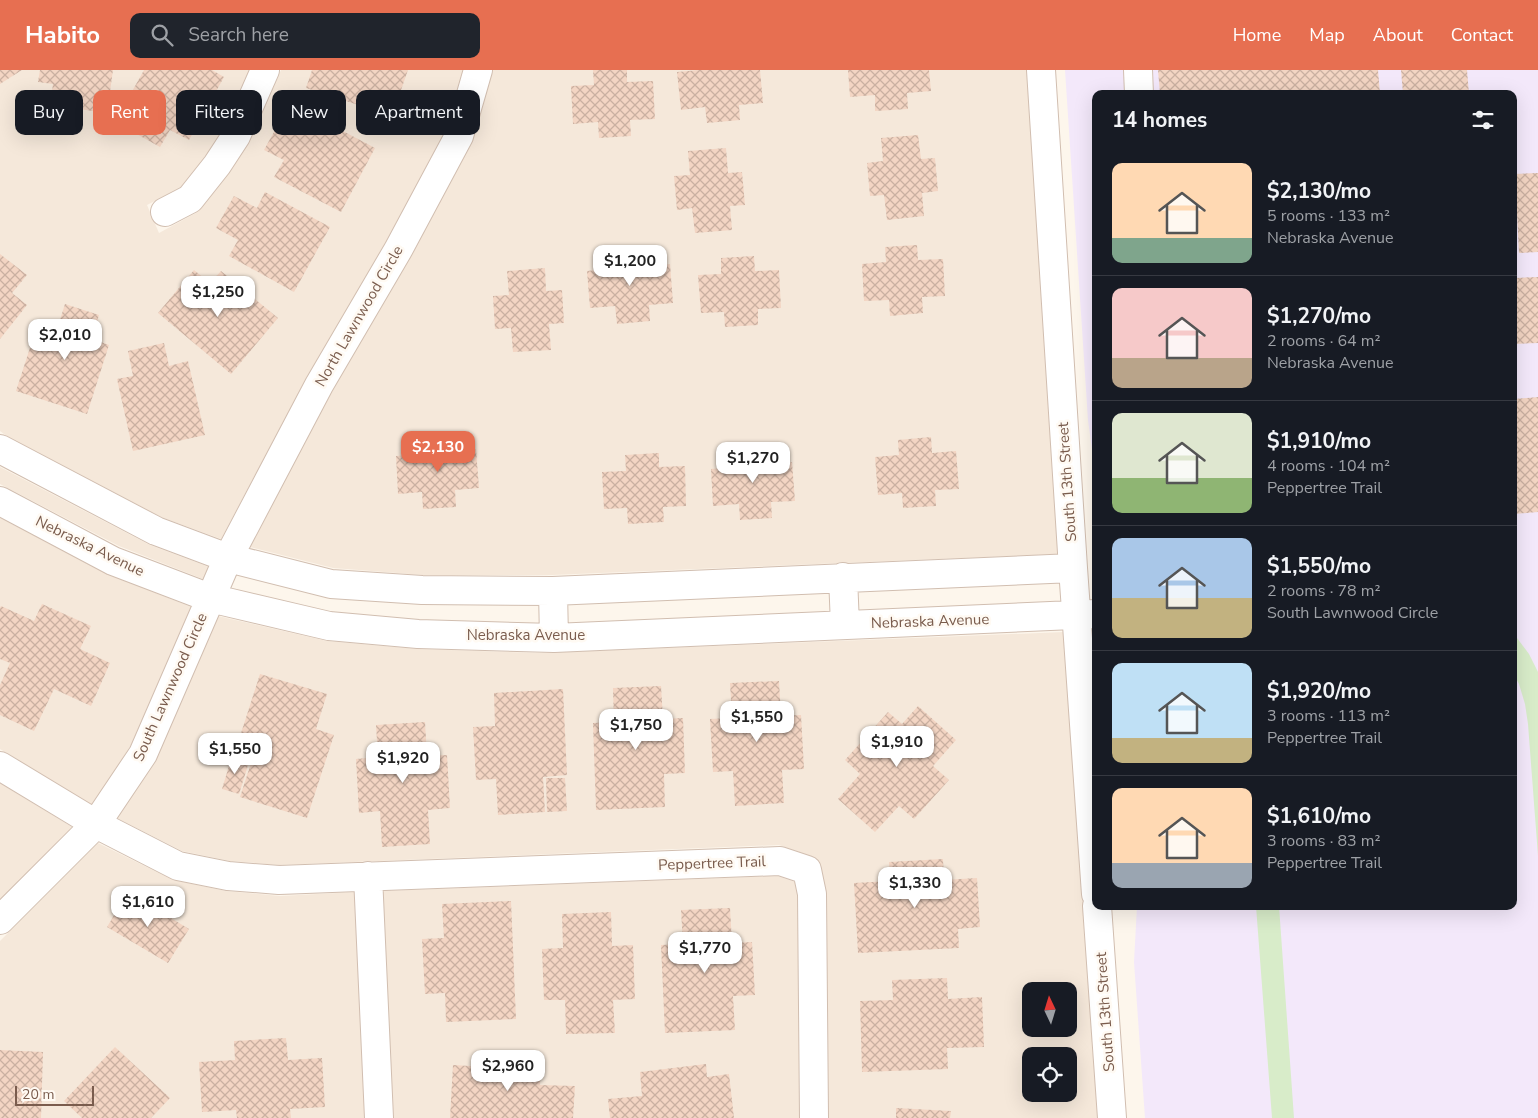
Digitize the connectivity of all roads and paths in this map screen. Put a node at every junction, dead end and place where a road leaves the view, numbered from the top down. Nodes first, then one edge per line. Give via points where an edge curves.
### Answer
1 (265, 70) edge
2 (478, 70) edge
3 (1042, 70) edge
4 (1138, 70) edge
5 (1140, 90) edge
6 (165, 212) dead end
7 (0, 449) edge
8 (0, 501) edge
9 (228, 558) junction
10 (1073, 568) junction
11 (843, 577) junction
12 (553, 591) junction
13 (210, 598) junction
14 (1086, 615) edge
15 (845, 625) junction
16 (554, 638) junction
17 (0, 766) edge
18 (1092, 782) edge
19 (96, 824) junction
20 (368, 876) junction
21 (1097, 910) edge
22 (0, 920) edge
23 (379, 1118) edge
24 (814, 1118) edge
25 (1112, 1118) edge

1 - 6 street via 236,136 217,165 190,199
2 - 9 street, North Lawnwood Circle via 459,136 398,250 319,385
3 - 10 street, South 13th Street
4 - 5 street
7 - 9 street via 156,531
8 - 13 street, Nebraska Avenue via 114,560
9 - 12 street via 331,584 422,590
9 - 13 street, South Lawnwood Circle
10 - 11 street
10 - 14 street, South 13th Street
11 - 12 street
11 - 15 street
12 - 16 street
13 - 16 street, Nebraska Avenue via 329,626 418,634
13 - 19 street, South Lawnwood Circle via 143,754
14 - 15 street, Nebraska Avenue
14 - 18 street, South 13th Street
15 - 16 street, Nebraska Avenue
17 - 19 street, Peppertree Trail
19 - 20 street, Peppertree Trail via 178,866 228,876 279,880
19 - 22 street, South Lawnwood Circle
20 - 23 street
20 - 24 street, Peppertree Trail via 780,861 807,870 812,894
21 - 25 street, South 13th Street

